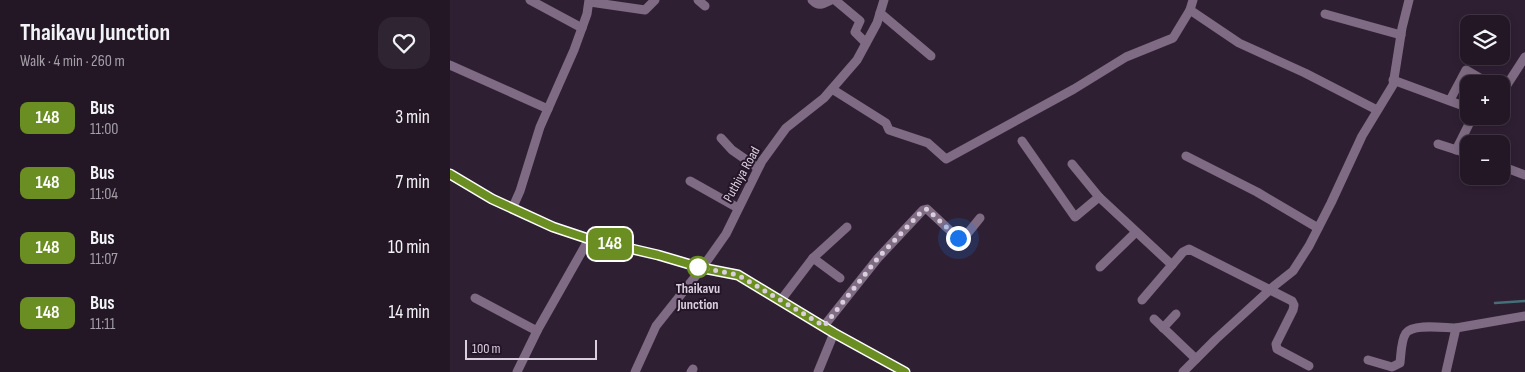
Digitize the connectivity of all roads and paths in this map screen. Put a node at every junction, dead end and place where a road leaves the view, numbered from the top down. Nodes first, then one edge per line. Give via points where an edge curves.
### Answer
1 (530, 0) edge
2 (655, 0) edge
3 (812, 0) edge
4 (833, 0) edge
5 (884, 0) edge
6 (1193, 0) edge
7 (1409, 0) edge
8 (589, 1) edge
9 (1190, 10) junction
10 (880, 13) junction
11 (1325, 14) dead end
12 (582, 28) junction
13 (1401, 34) junction
14 (866, 43) junction
15 (931, 56) dead end
16 (1525, 58) edge
17 (450, 65) edge
18 (1463, 75) edge
19 (1475, 75) edge
20 (1393, 80) junction
21 (1510, 80) edge
22 (1460, 81) edge
23 (832, 89) junction
24 (1450, 100) junction
25 (1460, 104) edge
26 (548, 109) junction
27 (1378, 110) junction
28 (1468, 125) edge
29 (721, 138) dead end
30 (1022, 141) dead end
31 (1438, 144) dead end
32 (1456, 150) junction
33 (1460, 151) edge
34 (1186, 156) dead end
35 (1072, 164) dead end
36 (758, 168) junction
37 (1510, 169) edge
38 (450, 174) edge
39 (1525, 175) edge
40 (690, 181) dead end
41 (1099, 197) junction
42 (738, 208) junction
43 (512, 209) junction
44 (980, 218) dead end
45 (847, 227) dead end
46 (1318, 228) junction
47 (1136, 232) junction
48 (589, 239) junction
49 (813, 258) junction
50 (1172, 264) junction
51 (1100, 267) dead end
52 (702, 268) junction
53 (840, 278) dead end
54 (1269, 290) junction
55 (475, 298) dead end
56 (781, 300) junction
57 (1142, 300) dead end
58 (1176, 314) dead end
59 (1525, 316) edge
60 (1154, 319) dead end
61 (824, 326) junction
62 (1163, 328) junction
63 (1456, 328) junction
64 (537, 332) junction
65 (834, 333) junction
66 (1196, 359) junction
67 (1368, 360) dead end
68 (1309, 366) dead end
69 (517, 372) edge
70 (634, 372) edge
71 (818, 372) edge
72 (905, 372) edge
73 (1183, 372) edge
74 (1446, 372) edge

1 - 12 street
2 - 8 street via 645,10
3 - 4 street via 821,5
4 - 14 street via 860,21 855,32
5 - 10 street, Puthiya Road
6 - 9 street
7 - 13 street
8 - 12 street
9 - 23 street via 1173,38 1126,57 946,159 928,143 889,130 886,123
9 - 27 street via 1239,43
10 - 14 street, Puthiya Road
10 - 15 street
11 - 13 street
12 - 26 street
13 - 20 street
14 - 23 street, Puthiya Road via 857,60
16 - 21 street
17 - 26 street
18 - 19 street via 1466,70
20 - 24 street
20 - 27 street
22 - 24 street
23 - 36 street, Puthiya Road via 786,128
24 - 25 street
26 - 43 street
27 - 46 street
28 - 32 street
29 - 36 street
30 - 41 street via 1074,217
31 - 32 street
32 - 33 street
34 - 46 street
35 - 41 street
36 - 42 street, Puthiya Road
37 - 39 street
38 - 43 street
40 - 42 street
41 - 47 street
42 - 52 street, Puthiya Road via 726,234
43 - 48 street
44 - 61 street via 964,239 958,238 927,209 923,210 878,258
45 - 49 street
46 - 54 street via 1293,271
47 - 50 street
47 - 51 street
48 - 52 street
48 - 64 street
49 - 53 street
49 - 56 street
50 - 54 street via 1189,249
50 - 57 street
52 - 56 street via 738,275
52 - 70 street, Puthiya Road via 656,326
54 - 66 street
54 - 68 street via 1294,305 1276,344 1277,349
55 - 64 street
56 - 61 street
58 - 62 street
59 - 63 street
60 - 62 street
61 - 65 street
62 - 66 street
63 - 67 street via 1419,327 1408,330 1400,363 1396,366
63 - 74 street
64 - 69 street
65 - 71 street
65 - 72 street
66 - 73 street

